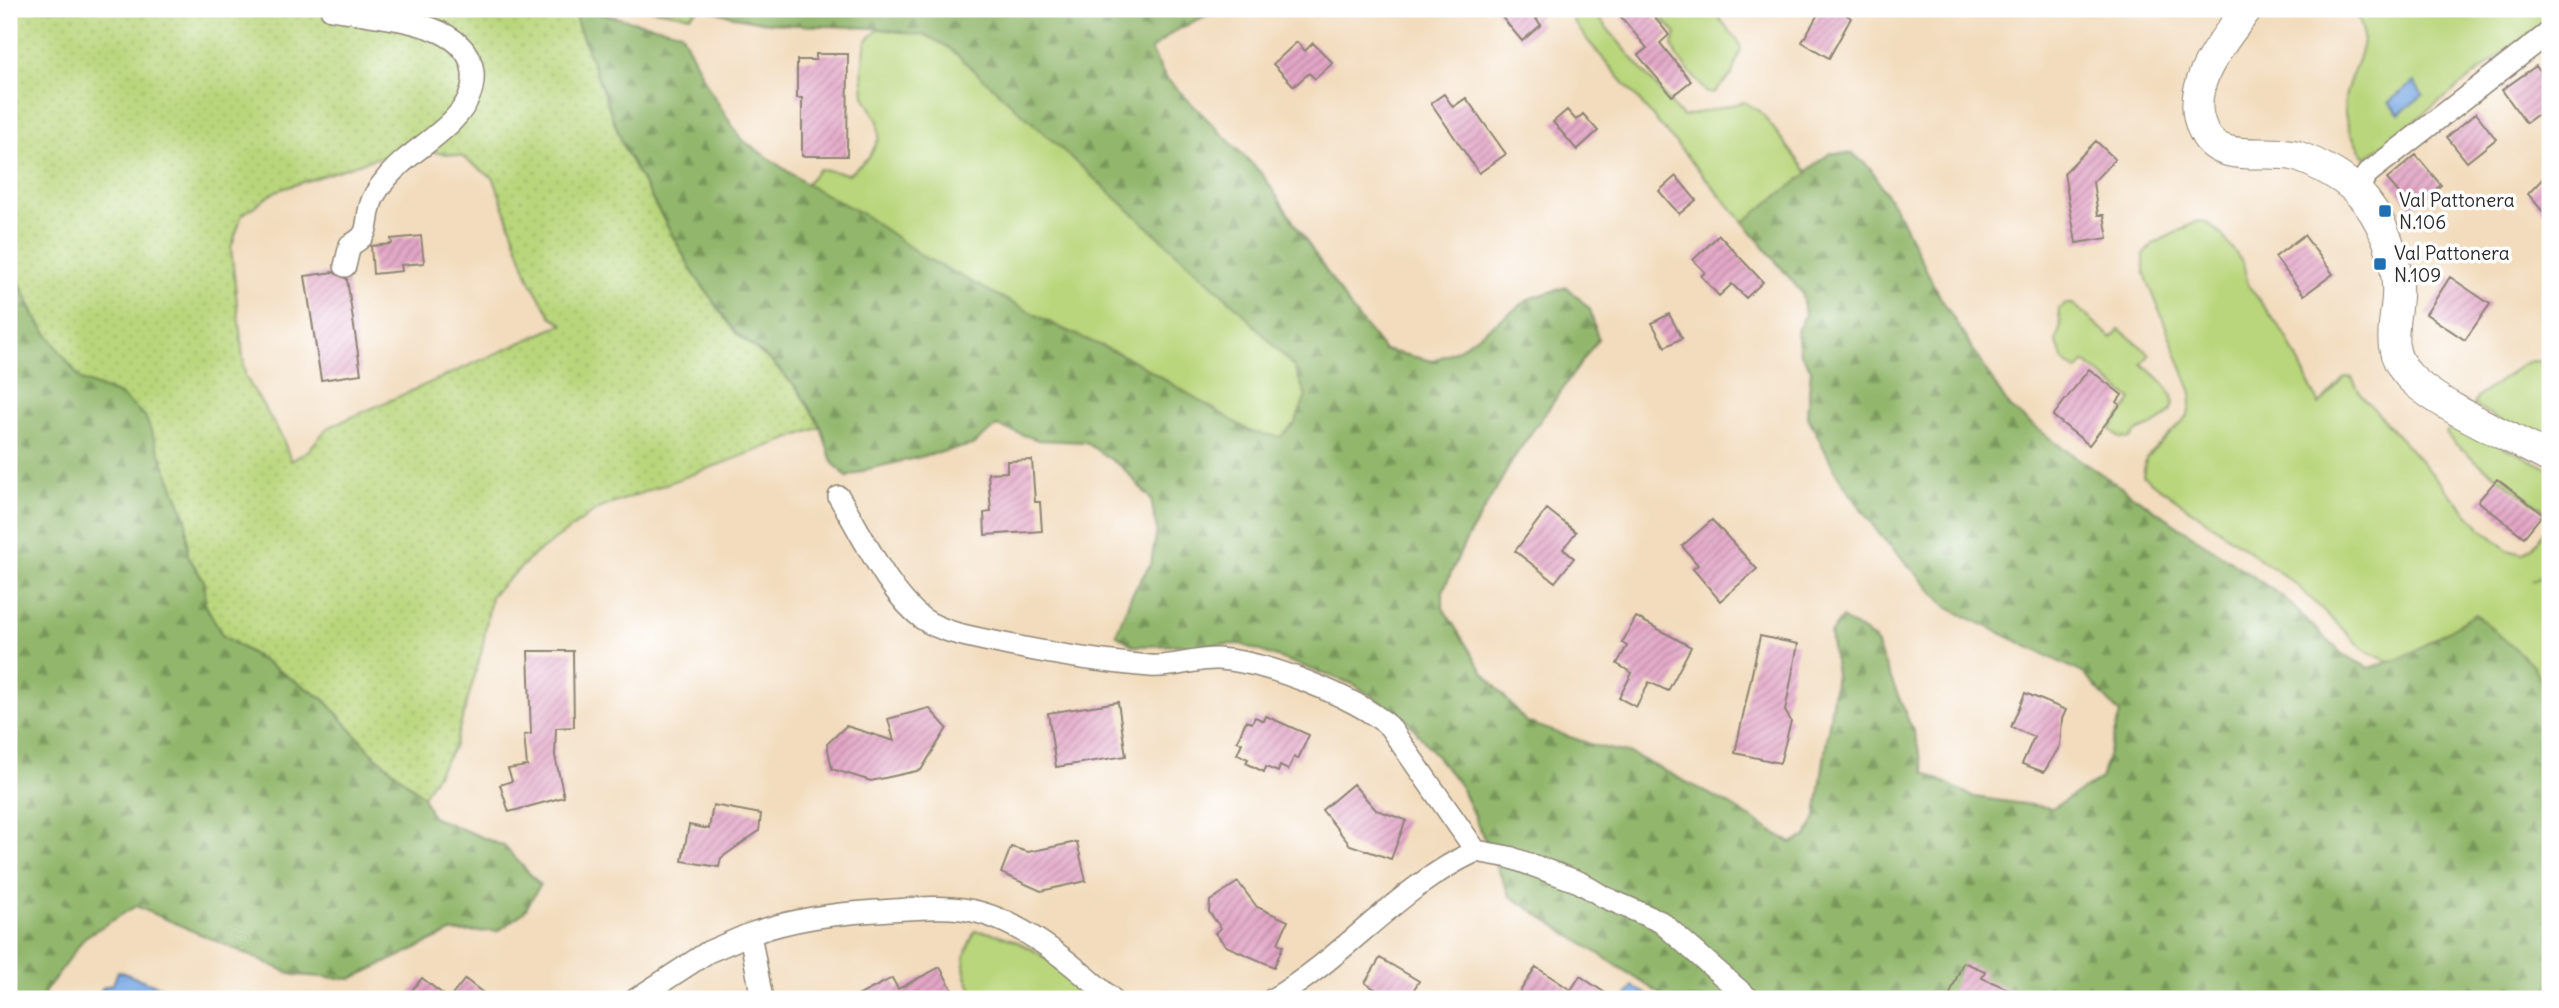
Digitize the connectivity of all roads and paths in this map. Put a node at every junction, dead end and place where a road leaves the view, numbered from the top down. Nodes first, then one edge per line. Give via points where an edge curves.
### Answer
1 (331, 9) edge
2 (2247, 9) edge
3 (2550, 32) edge
4 (2356, 190) junction
5 (345, 266) dead end
6 (2550, 458) edge
7 (839, 497) dead end
8 (1476, 851) junction
9 (750, 934) junction
10 (636, 999) edge
11 (762, 999) edge
12 (1112, 999) edge
13 (1273, 999) edge
14 (1749, 999) edge

1 - 5 street via 442,33 466,55 475,82 470,100 453,120 386,179 370,205 368,231 350,245
2 - 4 street via 2203,77 2198,99 2204,134 2226,150 2295,156
3 - 4 street via 2368,173
4 - 6 street via 2385,234 2396,269 2391,337 2393,353 2403,369 2429,393
7 - 8 street via 908,605 925,620 948,630 1062,656 1153,666 1215,659 1242,661 1369,711 1389,726
8 - 13 street via 1413,887 1342,952
8 - 14 street via 1509,857 1579,882 1661,922
9 - 10 street via 708,952
9 - 11 street
9 - 12 street via 788,920 824,914 964,909 1037,939

